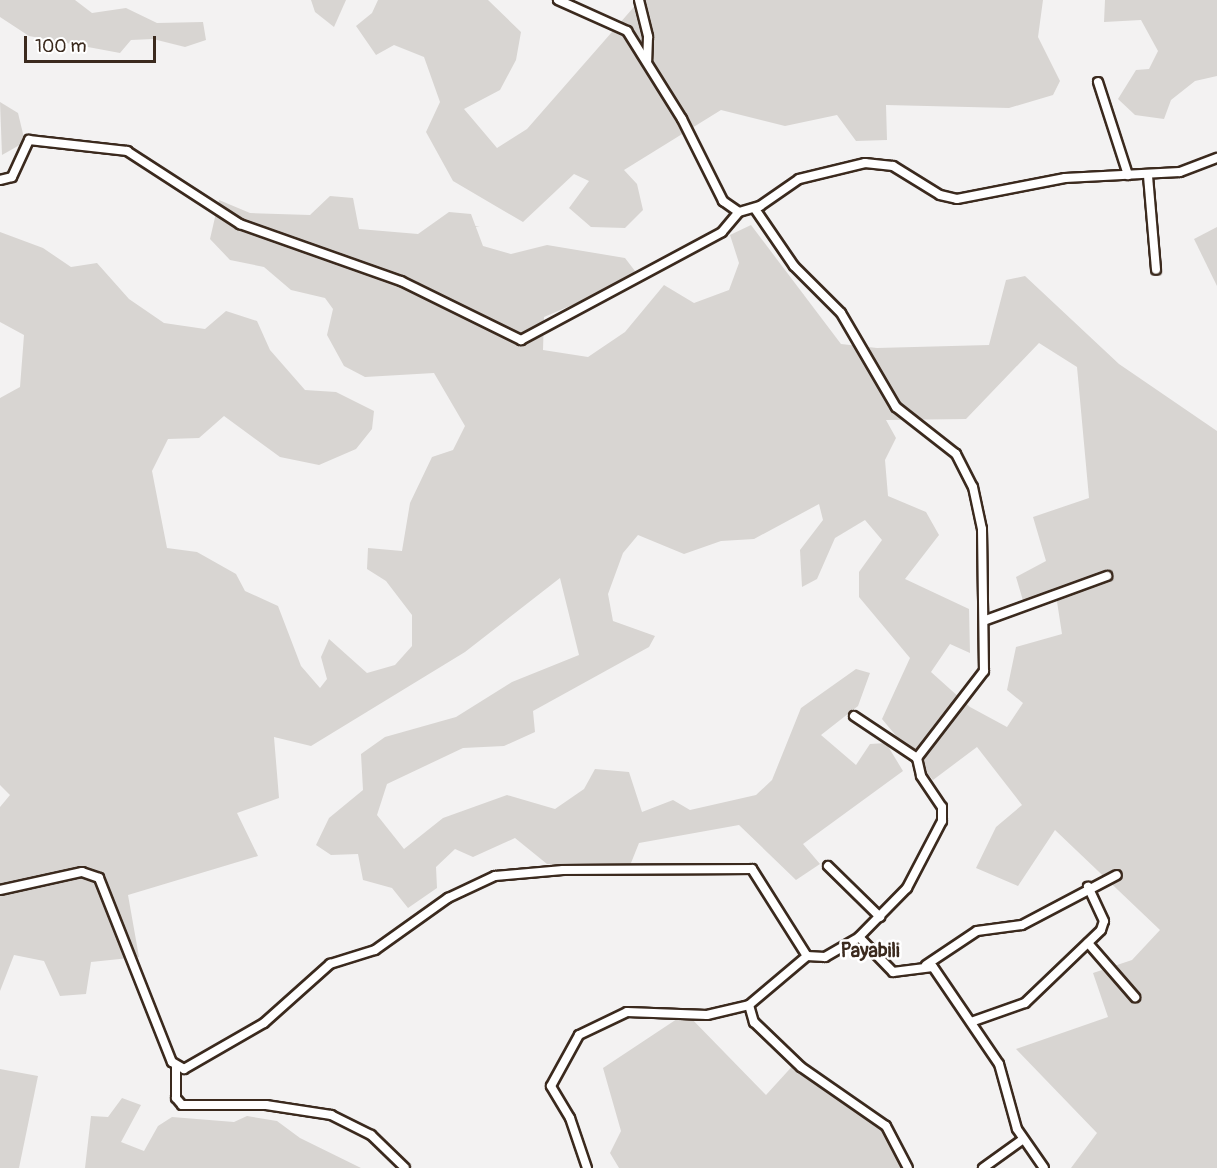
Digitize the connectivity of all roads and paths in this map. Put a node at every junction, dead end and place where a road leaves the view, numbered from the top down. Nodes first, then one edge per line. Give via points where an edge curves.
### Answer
1 (558, 0) edge
2 (639, 0) edge
3 (647, 60) junction
4 (1098, 82) dead end
5 (1217, 159) edge
6 (1128, 176) junction
7 (1148, 176) junction
8 (0, 180) edge
9 (755, 208) junction
10 (740, 212) junction
11 (1156, 270) dead end
12 (1107, 576) dead end
13 (986, 620) junction
14 (854, 716) dead end
15 (917, 758) junction
16 (828, 866) dead end
17 (1117, 875) dead end
18 (1088, 887) junction
19 (0, 890) edge
20 (880, 917) junction
21 (859, 937) junction
22 (1088, 944) junction
23 (807, 956) junction
24 (927, 964) junction
25 (1135, 997) dead end
26 (749, 1005) junction
27 (971, 1022) junction
28 (176, 1066) junction
29 (1022, 1140) junction
30 (405, 1168) edge
31 (587, 1168) edge
32 (908, 1168) edge
33 (983, 1168) edge
34 (1044, 1168) edge

1 - 3 street via 623,27
2 - 3 street via 648,37
3 - 10 street via 723,201
4 - 6 street
5 - 7 street
6 - 7 street
6 - 9 street via 1065,178 957,199 893,166 866,163 799,179
7 - 11 street
8 - 10 street via 12,177 29,140 128,151 240,224 401,281 521,340 722,232
9 - 10 street
9 - 13 street via 794,266 841,313 896,407 946,443 964,468 982,529
12 - 13 street
13 - 15 street via 986,662 980,680
14 - 15 street
15 - 20 street via 921,776 942,807 942,821 907,888
16 - 20 street
17 - 18 street
18 - 22 street via 1104,921
18 - 24 street via 1022,925 977,931
19 - 28 street via 82,872 99,878
20 - 21 street
21 - 23 street via 825,957
21 - 24 street via 893,972
22 - 25 street
22 - 27 street via 1025,1003
23 - 26 street
23 - 28 street via 752,869 563,870 495,876 448,898 375,950 324,968 264,1023 214,1056 189,1069
24 - 27 street
26 - 31 street via 707,1015 627,1012 579,1035 551,1086 570,1118
26 - 32 street via 754,1022 801,1067 886,1125
27 - 29 street via 999,1064
28 - 30 street via 176,1098 182,1105 266,1105 331,1115 378,1140
29 - 33 street
29 - 34 street

